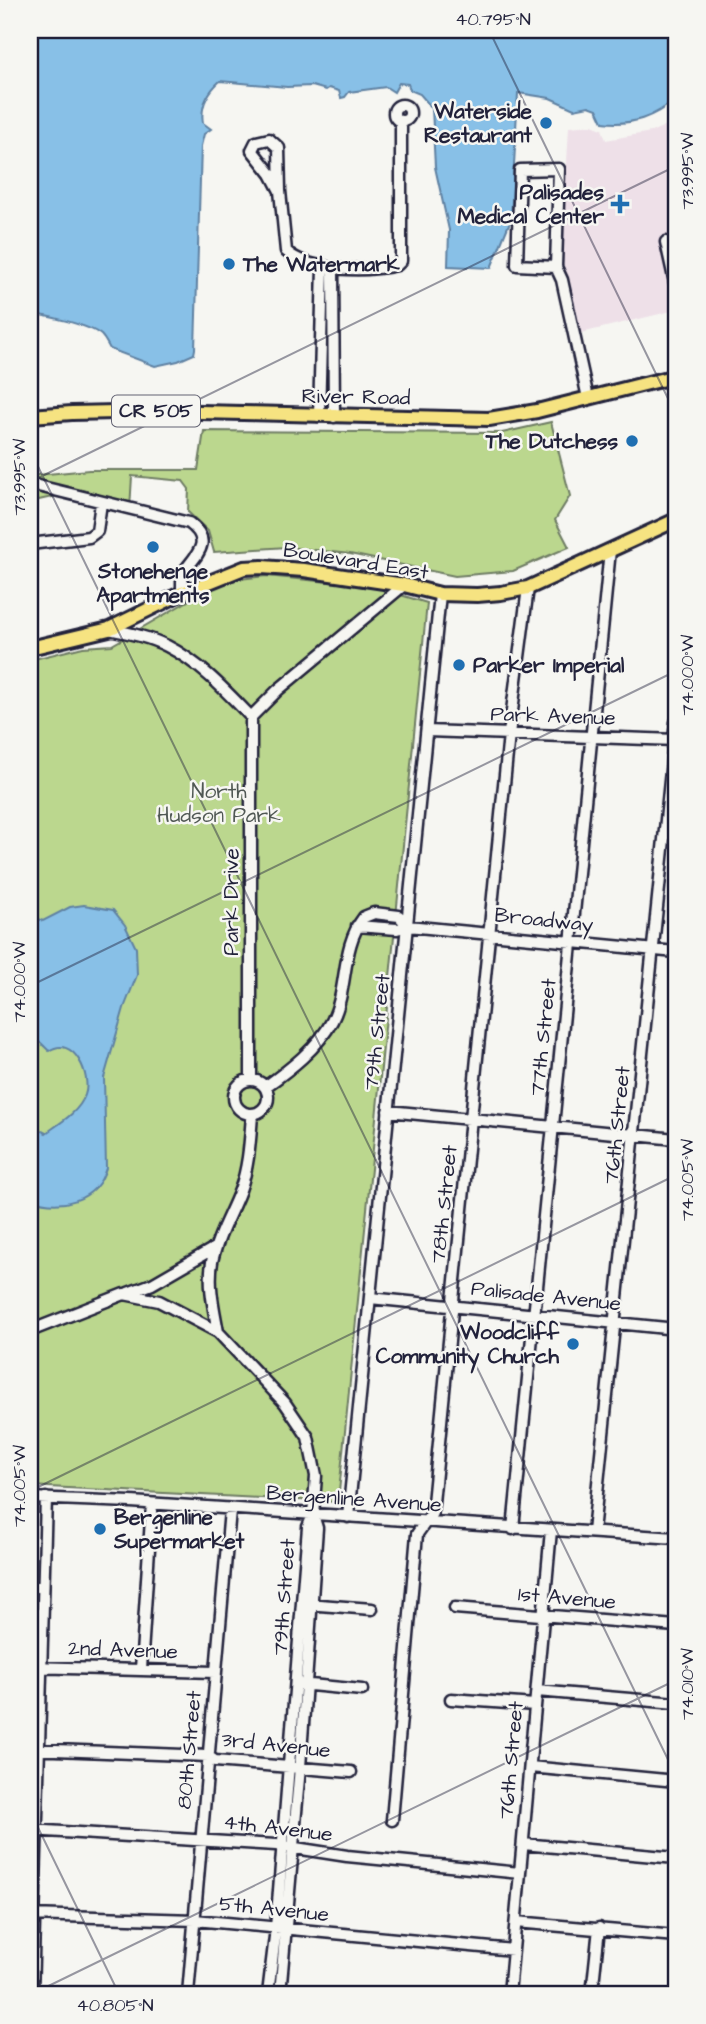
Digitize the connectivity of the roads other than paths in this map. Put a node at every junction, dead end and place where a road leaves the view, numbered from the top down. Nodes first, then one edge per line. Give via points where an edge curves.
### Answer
1 (401, 121) dead end
2 (280, 191) junction
3 (666, 242) dead end
4 (556, 267) junction
5 (328, 268) junction
6 (676, 287) edge
7 (676, 376) edge
8 (588, 398) junction
9 (30, 416) edge
10 (318, 416) junction
11 (334, 416) junction
12 (30, 484) edge
13 (101, 503) junction
14 (676, 520) edge
15 (30, 544) edge
16 (607, 554) junction
17 (404, 585) junction
18 (528, 588) junction
19 (182, 593) junction
20 (440, 594) junction
21 (109, 629) junction
22 (30, 648) edge
23 (251, 717) junction
24 (676, 722) edge
25 (427, 731) junction
26 (509, 734) junction
27 (593, 737) junction
28 (675, 740) edge
29 (408, 926) junction
30 (490, 934) junction
31 (572, 942) junction
32 (654, 950) junction
33 (676, 952) edge
34 (251, 1080) junction
35 (265, 1087) junction
36 (388, 1111) junction
37 (252, 1115) junction
38 (472, 1120) junction
39 (553, 1127) junction
40 (635, 1135) junction
41 (676, 1139) edge
42 (216, 1247) junction
43 (124, 1294) junction
44 (370, 1298) junction
45 (454, 1307) junction
46 (535, 1315) junction
47 (617, 1323) junction
48 (676, 1329) edge
49 (30, 1331) edge
50 (218, 1332) junction
51 (30, 1498) edge
52 (46, 1498) junction
53 (152, 1504) junction
54 (230, 1510) junction
55 (313, 1515) junction
56 (348, 1517) junction
57 (424, 1523) junction
58 (513, 1529) junction
59 (551, 1530) junction
60 (593, 1532) junction
61 (676, 1538) edge
62 (30, 1587) edge
63 (43, 1587) junction
64 (308, 1604) junction
65 (455, 1608) dead end
66 (372, 1609) dead end
67 (543, 1615) junction
68 (676, 1626) edge
69 (35, 1667) edge
70 (141, 1669) junction
71 (215, 1672) junction
72 (301, 1684) junction
73 (362, 1690) dead end
74 (537, 1691) junction
75 (451, 1699) dead end
76 (676, 1703) edge
77 (535, 1704) junction
78 (34, 1749) edge
79 (208, 1756) junction
80 (294, 1767) junction
81 (530, 1768) junction
82 (351, 1772) dead end
83 (676, 1781) edge
84 (392, 1821) dead end
85 (33, 1830) edge
86 (201, 1839) junction
87 (523, 1844) junction
88 (287, 1847) junction
89 (676, 1858) edge
90 (520, 1873) junction
91 (32, 1915) edge
92 (195, 1920) junction
93 (516, 1922) junction
94 (598, 1928) junction
95 (281, 1929) junction
96 (676, 1936) edge
97 (513, 1950) junction
98 (32, 1994) edge
99 (188, 1994) edge
100 (268, 1994) edge
101 (279, 1994) edge
102 (509, 1994) edge
103 (592, 1994) edge

1 - 5 street via 401,261 388,267
2 - 2 street via 279,148 269,139 256,142 252,150
2 - 5 street via 286,251 296,260
3 - 6 street
4 - 4 street via 517,265 520,170 558,169
4 - 8 street
5 - 10 street
5 - 11 street
7 - 8 main road, River Road / CR 505
8 - 11 main road, River Road / CR 505 via 489,419
9 - 10 main road, River Road / CR 505 via 159,411
10 - 11 main road, River Road / CR 505
12 - 13 street
13 - 15 street via 97,531 89,537
13 - 19 street via 194,526 202,542 181,573
14 - 16 main road, Boulevard East
16 - 18 main road, Boulevard East
16 - 27 street, 77th Street
17 - 19 main road, Boulevard East via 262,567 233,571
17 - 20 main road, Boulevard East
17 - 23 street
18 - 20 main road, Boulevard East via 477,595
18 - 26 street, 78th Street
19 - 21 main road, Boulevard East
20 - 25 street, 79th Street
21 - 22 main road, Boulevard East
21 - 23 street via 152,640 181,655
23 - 34 street, Park Drive
24 - 28 street, 76th Street
25 - 26 street, Park Avenue
25 - 29 street, 79th Street
26 - 27 street, Park Avenue
26 - 30 street, 78th Street
27 - 28 street, Park Avenue
27 - 31 street, 77th Street
28 - 32 street, 76th Street
29 - 30 street, Broadway
29 - 35 street via 399,916 374,913 364,917 348,947 331,1022 311,1048
29 - 36 street, 79th Street
30 - 31 street, Broadway
30 - 38 street, 78th Street
31 - 32 street, Broadway
31 - 39 street, 77th Street
32 - 33 street, Broadway
32 - 40 street, 76th Street
34 - 35 street
34 - 37 street, Park Drive via 241,1083 234,1097 241,1112
35 - 37 street via 268,1102
36 - 38 street
36 - 44 street, 79th Street
37 - 42 street via 241,1188
38 - 39 street
38 - 45 street, 78th Street
39 - 40 street
39 - 46 street, 77th Street
40 - 41 street
40 - 47 street, 76th Street
42 - 43 street via 152,1284
42 - 50 street via 211,1288
43 - 49 street
43 - 50 street, 79th Street via 159,1301
44 - 45 street, Palisade Avenue
44 - 56 street, 79th Street
45 - 46 street, Palisade Avenue
45 - 57 street, 78th Street via 432,1513
46 - 47 street, Palisade Avenue
46 - 58 street, 77th Street
47 - 48 street, Palisade Avenue
47 - 60 street, 76th Street
50 - 55 street, 79th Street via 303,1427 316,1476
51 - 52 street, Bergenline Avenue
52 - 53 street, Bergenline Avenue
52 - 63 street
53 - 54 street, Bergenline Avenue
53 - 70 street
54 - 55 street, Bergenline Avenue
54 - 71 street, 80th Street
55 - 56 street, Bergenline Avenue
55 - 64 street, 79th Street via 317,1528
56 - 57 street, Bergenline Avenue
57 - 58 street, Bergenline Avenue
57 - 84 street, 78th Street via 417,1534
58 - 59 street, Bergenline Avenue
59 - 60 street, Bergenline Avenue
59 - 67 street, 76th Street
60 - 61 street, Bergenline Avenue
62 - 63 street
63 - 69 street
64 - 66 street
64 - 72 street, 79th Street
65 - 67 street, 1st Avenue
67 - 68 street, 1st Avenue
67 - 74 street, 76th Street
69 - 70 street, 2nd Avenue
69 - 78 street
70 - 71 street, 2nd Avenue
71 - 79 street, 80th Street
72 - 73 street
72 - 80 street, 79th Street
74 - 76 street
74 - 77 street, 76th Street
75 - 77 street
77 - 81 street, 76th Street
78 - 79 street, 3rd Avenue
78 - 85 street
79 - 80 street, 3rd Avenue via 215,1761
79 - 86 street, 80th Street
80 - 82 street, 3rd Avenue
80 - 88 street, 79th Street
81 - 83 street
81 - 87 street, 76th Street
85 - 86 street, 4th Avenue
85 - 91 street
86 - 88 street, 4th Avenue
86 - 92 street, 80th Street
87 - 89 street
87 - 90 street, 76th Street
88 - 90 street, 4th Avenue
88 - 95 street, 79th Street
90 - 93 street, 76th Street
91 - 92 street, 5th Avenue
91 - 98 street
92 - 95 street, 5th Avenue
92 - 99 street, 80th Street
93 - 94 street
93 - 97 street, 76th Street
94 - 96 street
94 - 103 street
95 - 97 street, 5th Avenue
95 - 100 street, 79th Street
95 - 101 street, 79th Street
97 - 102 street, 76th Street

